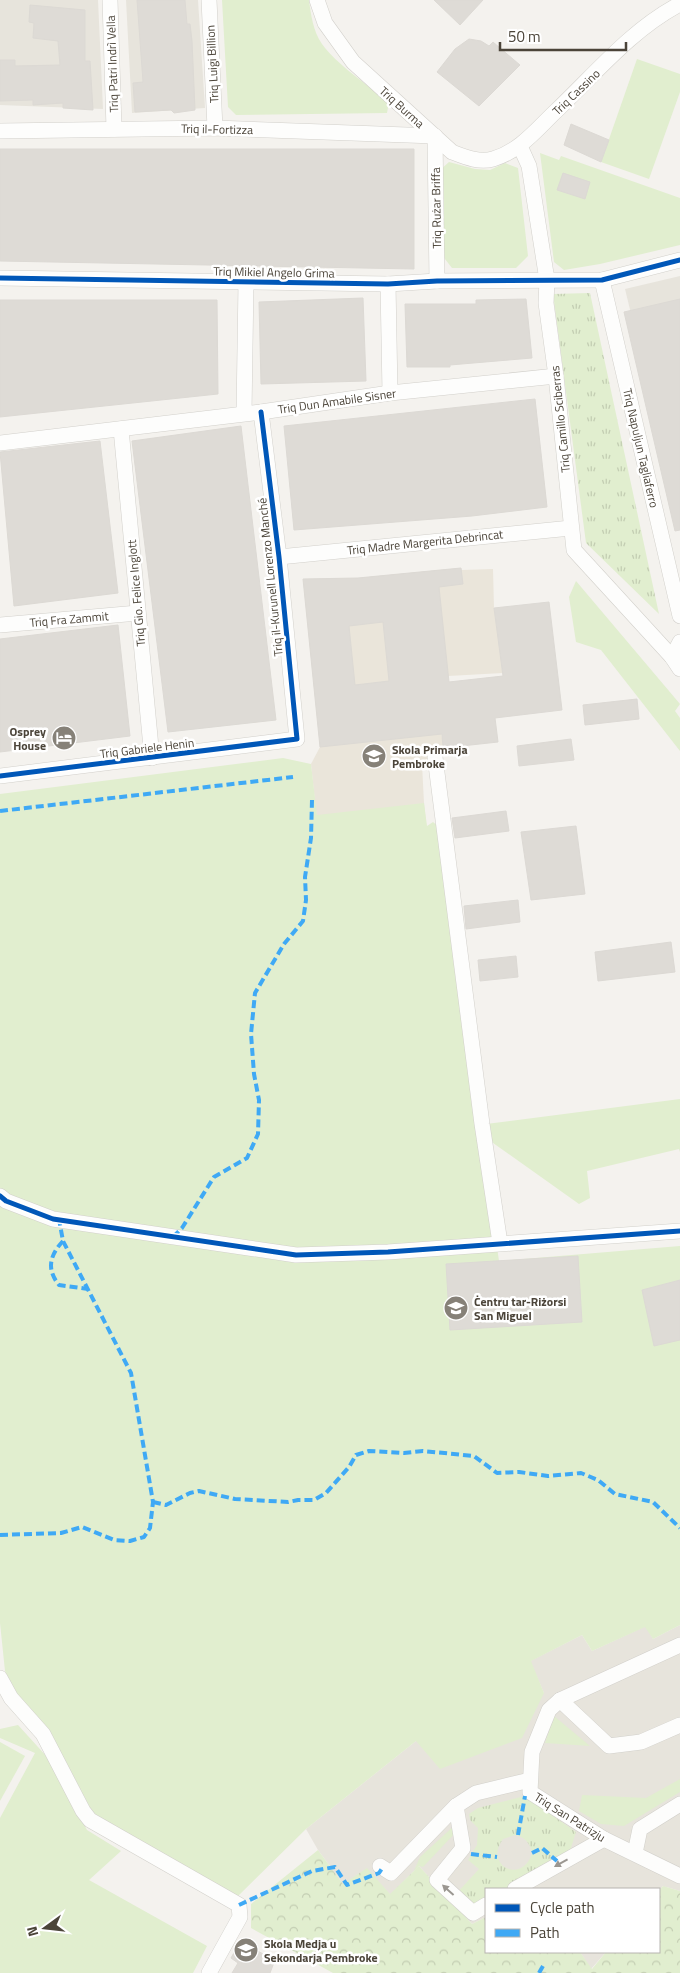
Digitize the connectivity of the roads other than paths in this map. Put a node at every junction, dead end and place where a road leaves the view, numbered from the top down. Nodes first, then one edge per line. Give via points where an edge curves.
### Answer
1 (110, 0) edge
2 (210, 0) edge
3 (317, 0) edge
4 (680, 4) edge
5 (215, 128) junction
6 (114, 129) junction
7 (0, 131) edge
8 (435, 136) junction
9 (520, 146) junction
10 (680, 260) edge
11 (0, 278) edge
12 (547, 280) junction
13 (602, 280) junction
14 (436, 281) junction
15 (246, 282) junction
16 (388, 284) junction
17 (556, 376) junction
18 (390, 393) junction
19 (261, 412) junction
20 (244, 413) junction
21 (121, 429) junction
22 (0, 443) edge
23 (571, 528) junction
24 (279, 557) junction
25 (138, 613) junction
26 (680, 616) edge
27 (0, 624) edge
28 (680, 642) edge
29 (676, 663) edge
30 (297, 740) joint
31 (435, 757) dead end
32 (152, 758) junction
33 (0, 776) edge
34 (0, 1196) edge
35 (680, 1231) edge
36 (500, 1243) junction
37 (680, 1645) edge
38 (0, 1678) edge
39 (560, 1700) junction
40 (680, 1725) edge
41 (530, 1780) junction
42 (680, 1804) edge
43 (456, 1806) junction
44 (604, 1840) junction
45 (635, 1853) junction
46 (380, 1866) dead end
47 (680, 1876) edge
48 (516, 1888) edge
49 (485, 1906) edge
50 (209, 1973) edge

1 - 6 street, Triq Patri Indrì Vella
2 - 5 street, Triq Luigi Billion
3 - 8 street, Triq Burma via 325,23 353,62
4 - 9 street, Triq Cassino via 624,45
5 - 6 street, Triq il-Fortizza
5 - 8 street, Triq il-Fortizza
6 - 7 street, Triq il-Fortizza
8 - 9 street, Triq Burma via 452,152 472,159 492,159
8 - 14 street, Triq Rużar Briffa
9 - 12 street, Triq Camillo Sciberras via 529,166
10 - 13 street, Triq Mikiel Angelo Grima
11 - 15 street, Triq Mikiel Angelo Grima
12 - 13 street, Triq Mikiel Angelo Grima
12 - 14 street, Triq Mikiel Angelo Grima
12 - 17 street, Triq Camillo Sciberras via 546,303
13 - 26 street, Triq Napuljun Tagliaferro
14 - 16 street, Triq Mikiel Angelo Grima
15 - 16 street, Triq Mikiel Angelo Grima
15 - 20 street
16 - 18 street
17 - 18 street, Triq Dun Amabile Sisner
17 - 23 street, Triq Camillo Sciberras
18 - 19 street, Triq Dun Amabile Sisner
19 - 20 street, Triq Dun Amabile Sisner
19 - 24 street, Triq il-Kurunell Lorenzo Manché
20 - 21 street, Triq Dun Amabile Sisner
21 - 22 street, Triq Dun Amabile Sisner
21 - 25 street, Triq Gio. Felice Inglott
23 - 24 street, Triq Madre Margerita Debrincat
23 - 29 street, Triq Camillo Sciberras via 574,550
24 - 30 street, Triq il-Kurunell Lorenzo Manché
25 - 27 street, Triq Fra Zammit
25 - 32 street, Triq Gio. Felice Inglott
28 - 29 street
30 - 32 street, Triq Gabriele Henin
31 - 36 street
32 - 33 street, Triq Gabriele Henin
34 - 36 street via 53,1219 296,1255
35 - 36 street
37 - 39 street
38 - 50 street via 11,1698 43,1734 82,1811 90,1820 239,1904 240,1917
39 - 40 street via 609,1746 641,1742
39 - 41 street via 549,1710 532,1752
41 - 43 street, Triq San Patrizju via 476,1793
41 - 44 street, Triq San Patrizju via 530,1792
42 - 45 street via 640,1829
43 - 46 street, Triq San Patrizju via 391,1873
49 -> 43 street via 473,1913 437,1880 463,1848
44 - 45 street, Triq San Patrizju
44 -> 48 street
45 - 47 street, Triq San Patrizju

